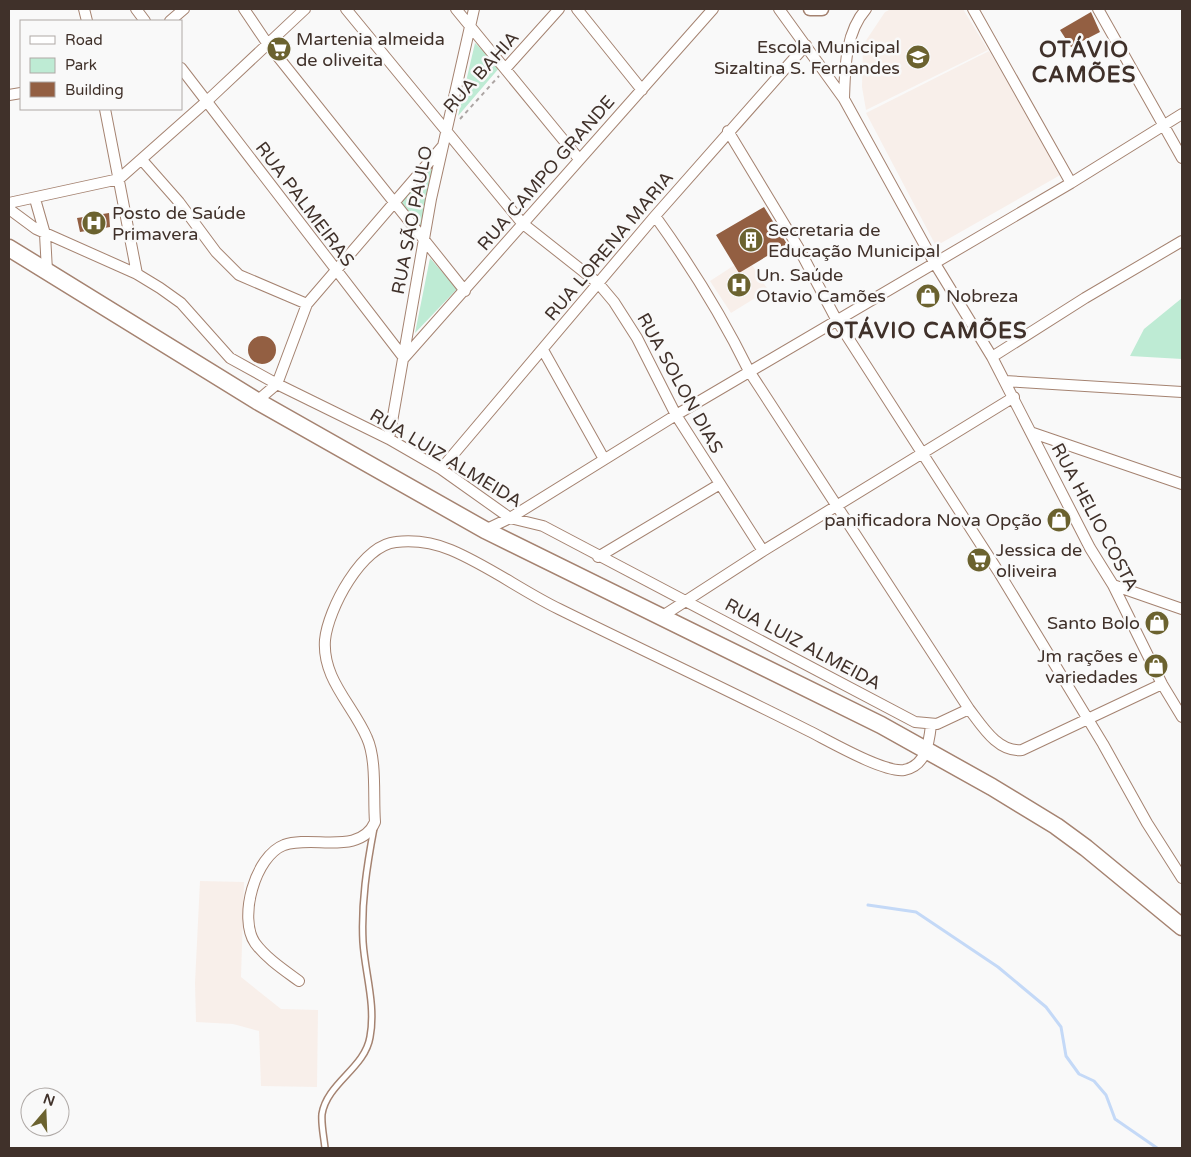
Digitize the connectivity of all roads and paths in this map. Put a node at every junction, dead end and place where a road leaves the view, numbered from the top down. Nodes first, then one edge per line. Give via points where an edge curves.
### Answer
1 (136, 9) edge
2 (184, 9) edge
3 (244, 9) edge
4 (305, 9) edge
5 (346, 9) edge
6 (456, 9) edge
7 (474, 9) edge
8 (559, 9) edge
9 (577, 9) edge
10 (713, 9) edge
11 (779, 9) edge
12 (810, 9) edge
13 (822, 9) edge
14 (866, 9) edge
15 (973, 9) edge
16 (1098, 9) edge
17 (144, 20) edge
18 (171, 20) edge
19 (469, 27) junction
20 (268, 43) junction
21 (806, 46) junction
22 (506, 68) junction
23 (182, 69) edge
24 (642, 90) junction
25 (844, 99) junction
26 (207, 101) junction
27 (106, 110) edge
28 (1182, 114) edge
29 (1162, 126) junction
30 (728, 131) junction
31 (447, 134) junction
32 (443, 146) junction
33 (1182, 158) edge
34 (579, 159) junction
35 (142, 160) junction
36 (120, 179) junction
37 (1070, 183) junction
38 (35, 199) junction
39 (394, 201) junction
40 (9, 203) edge
41 (9, 209) edge
42 (655, 216) junction
43 (522, 224) junction
44 (45, 234) junction
45 (424, 238) junction
46 (1182, 241) edge
47 (9, 248) edge
48 (934, 262) junction
49 (335, 270) junction
50 (47, 271) junction
51 (137, 274) junction
52 (598, 283) junction
53 (465, 291) junction
54 (307, 304) junction
55 (836, 319) junction
56 (543, 350) junction
57 (992, 357) junction
58 (404, 358) junction
59 (749, 372) junction
60 (1006, 380) junction
61 (277, 384) junction
62 (1182, 392) edge
63 (1014, 398) junction
64 (257, 401) junction
65 (676, 415) junction
66 (1033, 433) junction
67 (389, 439) junction
68 (923, 452) junction
69 (604, 459) junction
70 (441, 469) junction
71 (720, 484) junction
72 (1182, 484) edge
73 (838, 506) junction
74 (510, 518) junction
75 (485, 530) junction
76 (763, 551) junction
77 (598, 557) junction
78 (1113, 585) junction
79 (686, 599) junction
80 (1182, 609) edge
81 (661, 617) junction
82 (1162, 684) junction
83 (969, 708) junction
84 (1182, 718) edge
85 (1088, 720) junction
86 (931, 725) junction
87 (927, 750) junction
88 (376, 822) junction
89 (1182, 878) edge
90 (1182, 927) edge
91 (298, 981) dead end
92 (325, 1148) edge

1 - 17 street
2 - 18 street
3 - 20 street
4 - 20 street
5 - 31 street, RUA SOLON DIAS
6 - 19 street
7 - 19 street, RUA SÃO PAULO
8 - 22 street, RUA BAHIA
9 - 24 street
10 - 24 street, RUA CAMPO GRANDE
11 - 21 street, RUA HELIO COSTA
12 - 13 street
14 - 25 street via 857,19 848,50
15 - 37 street
16 - 29 street
19 - 22 street
19 - 31 street, RUA SÃO PAULO
20 - 26 street
20 - 39 street
21 - 25 street, RUA HELIO COSTA
21 - 30 street, RUA LORENA MARIA
22 - 31 path, RUA BAHIA
22 - 34 street
23 - 26 street, RUA PALMEIRAS
24 - 34 street, RUA CAMPO GRANDE
25 - 48 street, RUA HELIO COSTA
26 - 35 street
26 - 49 street, RUA PALMEIRAS
27 - 36 street
28 - 29 street
29 - 33 street
29 - 37 street
30 - 42 street, RUA LORENA MARIA
30 - 55 street via 798,246
31 - 32 street, RUA SÃO PAULO
31 - 43 street, RUA SOLON DIAS
32 - 39 street
32 - 45 street, RUA SÃO PAULO
34 - 43 street, RUA CAMPO GRANDE
35 - 36 street
35 - 54 street via 179,202 216,252 239,275
36 - 38 street
36 - 51 street
37 - 48 street
38 - 40 street
38 - 44 street
39 - 45 street
39 - 49 street
41 - 44 street, RUA LUIZ ALMEIDA
42 - 52 street, RUA LORENA MARIA
42 - 59 street via 717,309
43 - 52 street, RUA SOLON DIAS
43 - 53 street, RUA CAMPO GRANDE
44 - 50 street
44 - 51 street, RUA LUIZ ALMEIDA
45 - 53 street
45 - 58 street, RUA SÃO PAULO
46 - 57 street via 1092,293
47 - 50 highway
48 - 55 street
48 - 57 street, RUA HELIO COSTA
49 - 54 street
49 - 58 street, RUA PALMEIRAS
50 - 64 highway
51 - 61 street, RUA LUIZ ALMEIDA via 181,303 230,358
52 - 56 street, RUA LORENA MARIA
52 - 65 street, RUA SOLON DIAS via 626,319
53 - 58 street, RUA CAMPO GRANDE
54 - 61 street
55 - 59 street
55 - 68 street
56 - 69 street
56 - 70 street, RUA LORENA MARIA
57 - 60 street, RUA HELIO COSTA
58 - 67 street, RUA SÃO PAULO
59 - 65 street
59 - 73 street
60 - 62 street
60 - 63 street, RUA HELIO COSTA
61 - 64 street
61 - 67 street, RUA LUIZ ALMEIDA
63 - 66 street, RUA HELIO COSTA
63 - 68 street
64 - 75 highway
65 - 69 street
65 - 71 street, RUA SOLON DIAS
66 - 72 street
66 - 78 street, RUA HELIO COSTA via 1090,548
67 - 70 street, RUA LUIZ ALMEIDA
68 - 73 street
68 - 85 street
69 - 74 street
70 - 74 street, RUA LUIZ ALMEIDA
71 - 76 street, RUA SOLON DIAS
71 - 77 street
73 - 76 street
73 - 83 street
74 - 75 street
74 - 77 street, RUA LUIZ ALMEIDA via 543,526
75 - 81 highway
76 - 79 street
77 - 79 street, RUA LUIZ ALMEIDA
78 - 80 street
78 - 82 street, RUA HELIO COSTA
79 - 81 street
79 - 86 street, RUA LUIZ ALMEIDA via 897,714
81 - 87 highway
82 - 84 street, RUA HELIO COSTA
82 - 85 street
83 - 85 street via 994,739 1010,750 1022,750
83 - 86 street via 944,722
85 - 89 street
86 - 87 street
87 - 88 street via 914,765 904,770 880,764 557,608 451,550 423,543 395,542 378,547 352,576 331,616 325,641 334,682 369,743
87 - 90 highway via 1056,826
88 - 91 street via 370,833 362,838 283,846 271,856 258,875 248,906 251,934 264,953
88 - 92 lane via 366,871 362,917 371,1008 370,1034 365,1050 328,1098 322,1114

